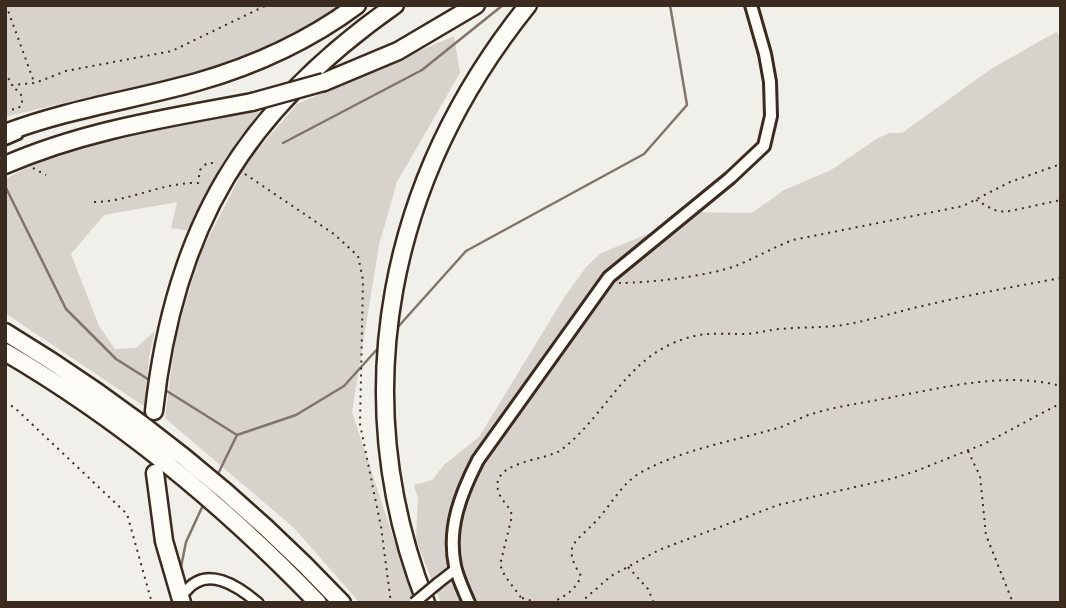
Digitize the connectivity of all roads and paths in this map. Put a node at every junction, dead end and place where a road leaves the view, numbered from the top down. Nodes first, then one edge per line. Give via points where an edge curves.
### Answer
1 (6, 5) edge
2 (267, 5) edge
3 (356, 5) edge
4 (395, 5) edge
5 (476, 5) edge
6 (528, 5) edge
7 (751, 5) edge
8 (5, 72) edge
9 (35, 83) junction
10 (12, 85) junction
11 (88, 108) junction
12 (5, 110) edge
13 (5, 133) edge
14 (5, 142) edge
15 (216, 163) dead end
16 (1061, 164) edge
17 (5, 165) edge
18 (33, 169) dead end
19 (244, 174) dead end
20 (46, 175) dead end
21 (975, 199) junction
22 (1061, 200) edge
23 (94, 202) dead end
24 (609, 277) junction
25 (1061, 278) edge
26 (5, 332) edge
27 (5, 352) edge
28 (1061, 386) edge
29 (5, 402) edge
30 (1061, 404) edge
31 (154, 411) dead end
32 (967, 450) junction
33 (155, 473) dead end
34 (628, 567) junction
35 (456, 569) junction
36 (184, 597) edge
37 (521, 597) junction
38 (152, 603) edge
39 (258, 603) edge
40 (318, 603) edge
41 (342, 603) edge
42 (391, 603) edge
43 (414, 603) edge
44 (426, 603) edge
45 (469, 603) edge
46 (525, 603) edge
47 (540, 603) edge
48 (551, 603) edge
49 (580, 603) edge
50 (654, 603) edge
51 (1013, 603) edge

1 - 9 path
2 - 9 path via 172,51 66,71
3 - 11 highway via 288,47 230,72
4 - 31 highway via 299,83 256,133 225,179 196,235 177,287 161,349
5 - 17 highway, bridge via 398,51 324,82 252,102 99,132
6 - 44 highway via 482,67 440,142 409,222 391,305 385,391 388,456 403,531
7 - 24 street via 770,82 771,116 764,146
8 - 10 path
9 - 10 path
10 - 12 path via 22,96 22,105
11 - 13 highway
11 - 14 lane
15 - 23 path via 207,163 200,170 198,183
16 - 21 path
18 - 20 path
19 - 42 path via 334,234 358,256 363,280 360,424 382,527
21 - 22 path via 1004,212
21 - 24 path via 963,206 793,240 722,270 642,283 617,283
24 - 35 street via 478,460 457,507
25 - 37 path via 844,325 744,334 709,332 670,345 638,367 561,450 517,463 498,481 499,494 512,516 500,565
26 - 41 highway via 183,455 248,510
27 - 40 highway via 82,401 175,471
28 - 48 path via 1022,381 949,385 833,408 650,468 630,480 576,541 571,559 580,576 578,585
29 - 38 path via 127,514
30 - 32 path
32 - 34 path via 894,478 778,505 659,550
32 - 51 path via 980,476 986,535
33 - 36 highway via 164,541
34 - 49 path
34 - 50 path
35 - 43 street, bridge
35 - 45 street
36 - 39 street via 201,580 216,579
37 - 46 path
37 - 47 path

